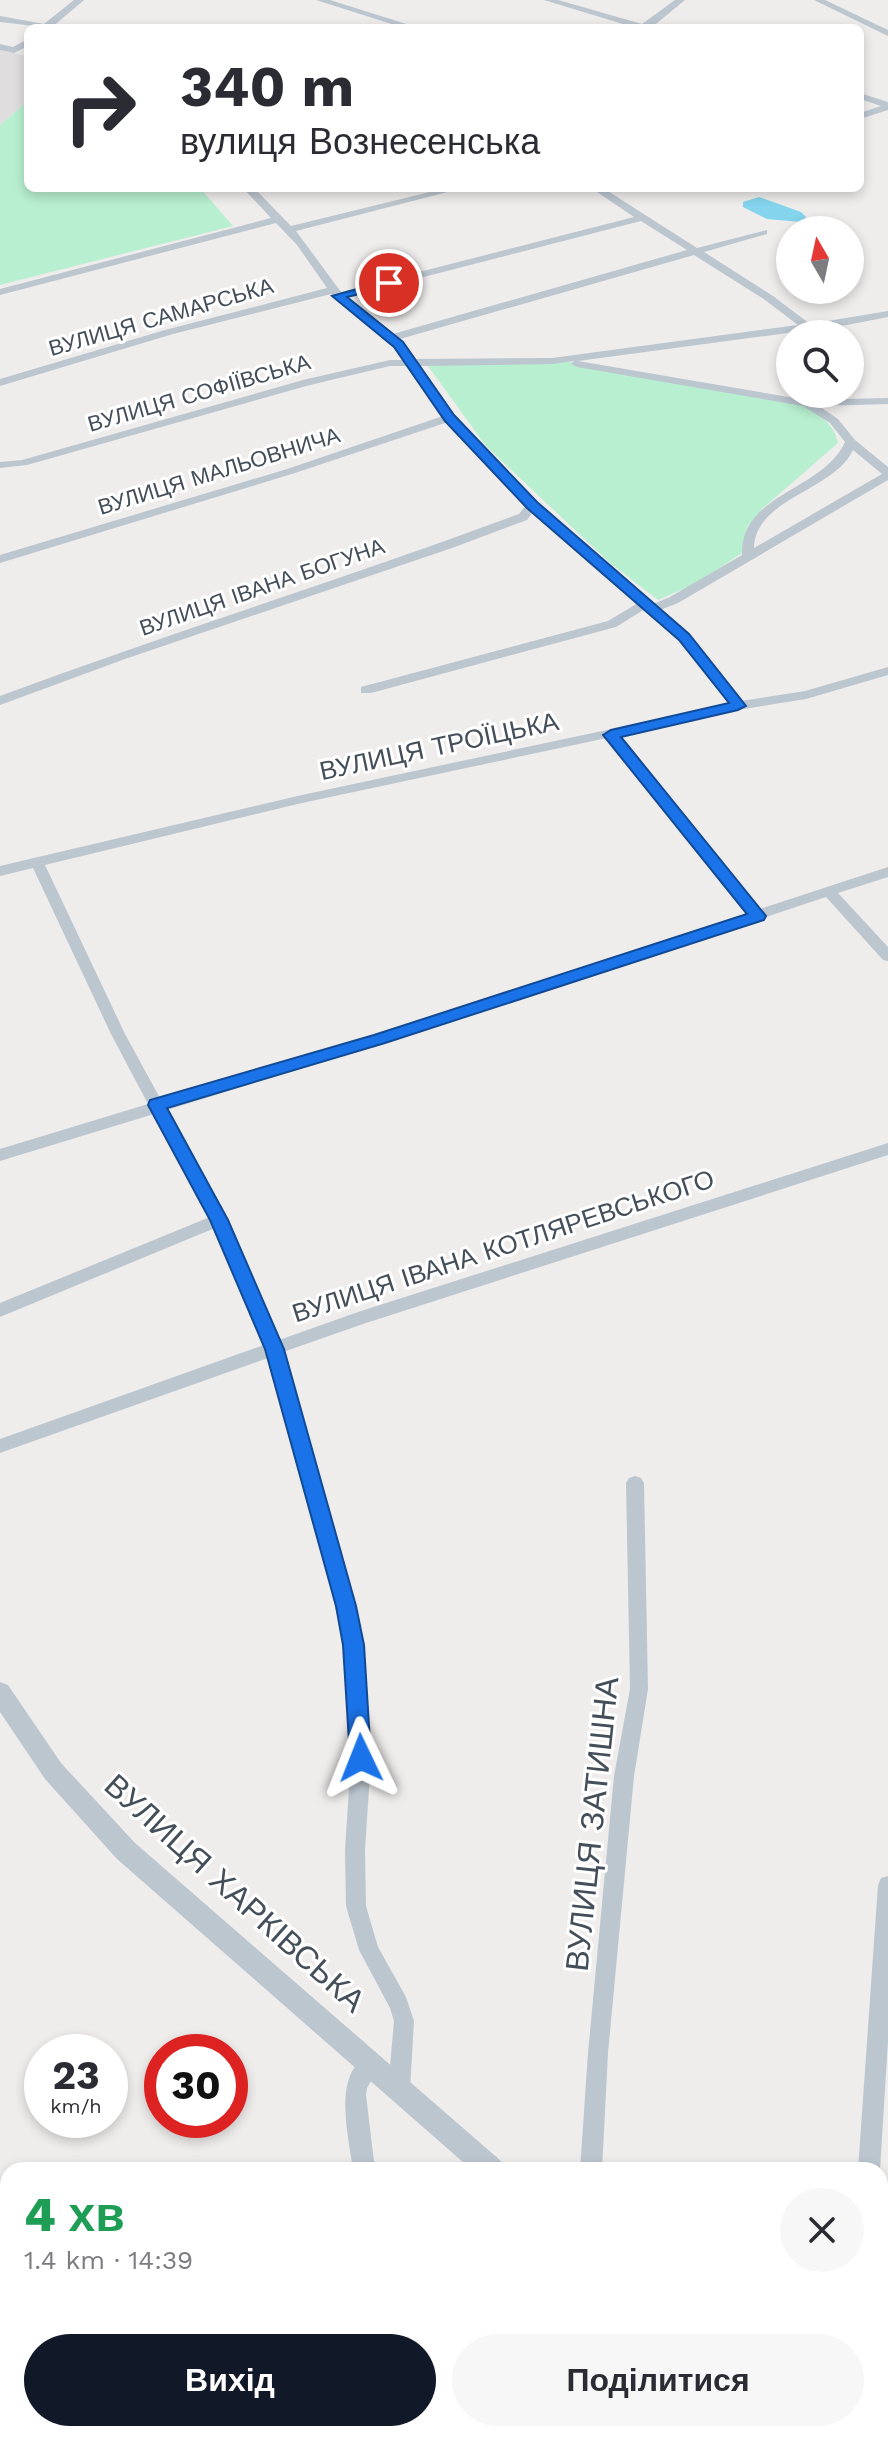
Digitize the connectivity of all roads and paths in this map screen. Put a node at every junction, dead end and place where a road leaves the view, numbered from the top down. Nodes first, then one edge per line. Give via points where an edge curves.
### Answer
1 (63, 0) edge
2 (320, 0) edge
3 (548, 0) edge
4 (681, 0) edge
5 (818, 0) edge
6 (78, 1) edge
7 (0, 19) edge
8 (26, 24) edge
9 (51, 24) edge
10 (401, 24) edge
11 (630, 24) edge
12 (649, 24) edge
13 (888, 33) edge
14 (24, 44) edge
15 (0, 47) edge
16 (864, 97) edge
17 (888, 106) edge
18 (864, 115) edge
19 (252, 192) edge
20 (442, 192) edge
21 (603, 192) edge
22 (644, 217) junction
23 (278, 219) junction
24 (289, 230) junction
25 (763, 232) dead end
26 (696, 252) junction
27 (0, 292) edge
28 (335, 293) junction
29 (888, 314) edge
30 (798, 320) edge
31 (851, 320) edge
32 (776, 331) edge
33 (392, 338) junction
34 (409, 361) junction
35 (552, 361) junction
36 (0, 383) edge
37 (776, 398) edge
38 (888, 401) edge
39 (864, 403) edge
40 (814, 408) edge
41 (450, 418) junction
42 (851, 442) junction
43 (0, 465) edge
44 (888, 474) edge
45 (532, 505) junction
46 (748, 556) junction
47 (0, 559) edge
48 (649, 606) junction
49 (888, 671) edge
50 (366, 690) dead end
51 (0, 701) edge
52 (738, 706) junction
53 (611, 735) junction
54 (37, 862) junction
55 (0, 871) edge
56 (888, 872) edge
57 (830, 893) junction
58 (758, 916) junction
59 (888, 956) edge
60 (157, 1105) junction
61 (0, 1155) edge
62 (884, 1155) edge
63 (219, 1220) junction
64 (0, 1310) edge
65 (274, 1349) junction
66 (0, 1446) edge
67 (635, 1483) dead end
68 (0, 1692) edge
69 (888, 1885) edge
70 (370, 2065) junction
71 (399, 2089) junction
72 (363, 2162) edge
73 (483, 2162) edge
74 (592, 2162) edge
75 (870, 2162) edge

1 - 6 street
2 - 10 street
3 - 11 street
4 - 12 street
5 - 13 street
6 - 9 street
7 - 8 street
14 - 15 street via 14,50
16 - 17 street
17 - 18 street
19 - 23 street
20 - 24 street
21 - 22 street
22 - 26 street
22 - 28 street, ВУЛИЦЯ САМАРСЬКА
23 - 24 street
23 - 27 street
24 - 28 street
25 - 26 street
26 - 30 street
26 - 33 street
28 - 33 street
28 - 36 street, ВУЛИЦЯ САМАРСЬКА via 169,332
29 - 31 street
32 - 35 street
33 - 34 street
34 - 35 street, ВУЛИЦЯ СОФІЇВСЬКА
34 - 41 street
34 - 43 street, ВУЛИЦЯ СОФІЇВСЬКА via 307,382 23,463
35 - 37 street
38 - 39 street
40 - 42 street via 834,421
41 - 45 street
41 - 47 street, ВУЛИЦЯ МАЛЬОВНИЧА
42 - 44 street
42 - 46 street via 835,465 764,516 749,535
44 - 46 street
45 - 48 street
45 - 51 street, ВУЛИЦЯ ІВАНА БОГУНА via 523,517 461,541
46 - 48 street via 674,600
48 - 50 street via 612,624
48 - 52 street via 684,637
49 - 52 street, ВУЛИЦЯ ТРОЇЦЬКА via 806,695
52 - 53 street, ВУЛИЦЯ ТРОЇЦЬКА
53 - 54 street, ВУЛИЦЯ ТРОЇЦЬКА via 302,799
53 - 58 street
54 - 55 street, ВУЛИЦЯ ТРОЇЦЬКА
54 - 60 street
56 - 57 street
57 - 58 street
57 - 59 street
58 - 60 street
60 - 61 street
60 - 63 street
62 - 65 street, ВУЛИЦЯ ІВАНА КОТЛЯРЕВСЬКОГО via 635,1229
63 - 64 street
63 - 65 street
65 - 66 street, ВУЛИЦЯ ІВАНА КОТЛЯРЕВСЬКОГО
65 - 71 street via 353,1645 361,1758 356,1906 369,1950 404,2021
67 - 74 street, ВУЛИЦЯ ЗАТИШНА via 639,1689 624,1776
68 - 70 street, ВУЛИЦЯ ХАРКІВСЬКА via 53,1771 126,1851
69 - 75 street
70 - 71 street, ВУЛИЦЯ ХАРКІВСЬКА
70 - 72 street via 355,2095
71 - 73 street, ВУЛИЦЯ ХАРКІВСЬКА

